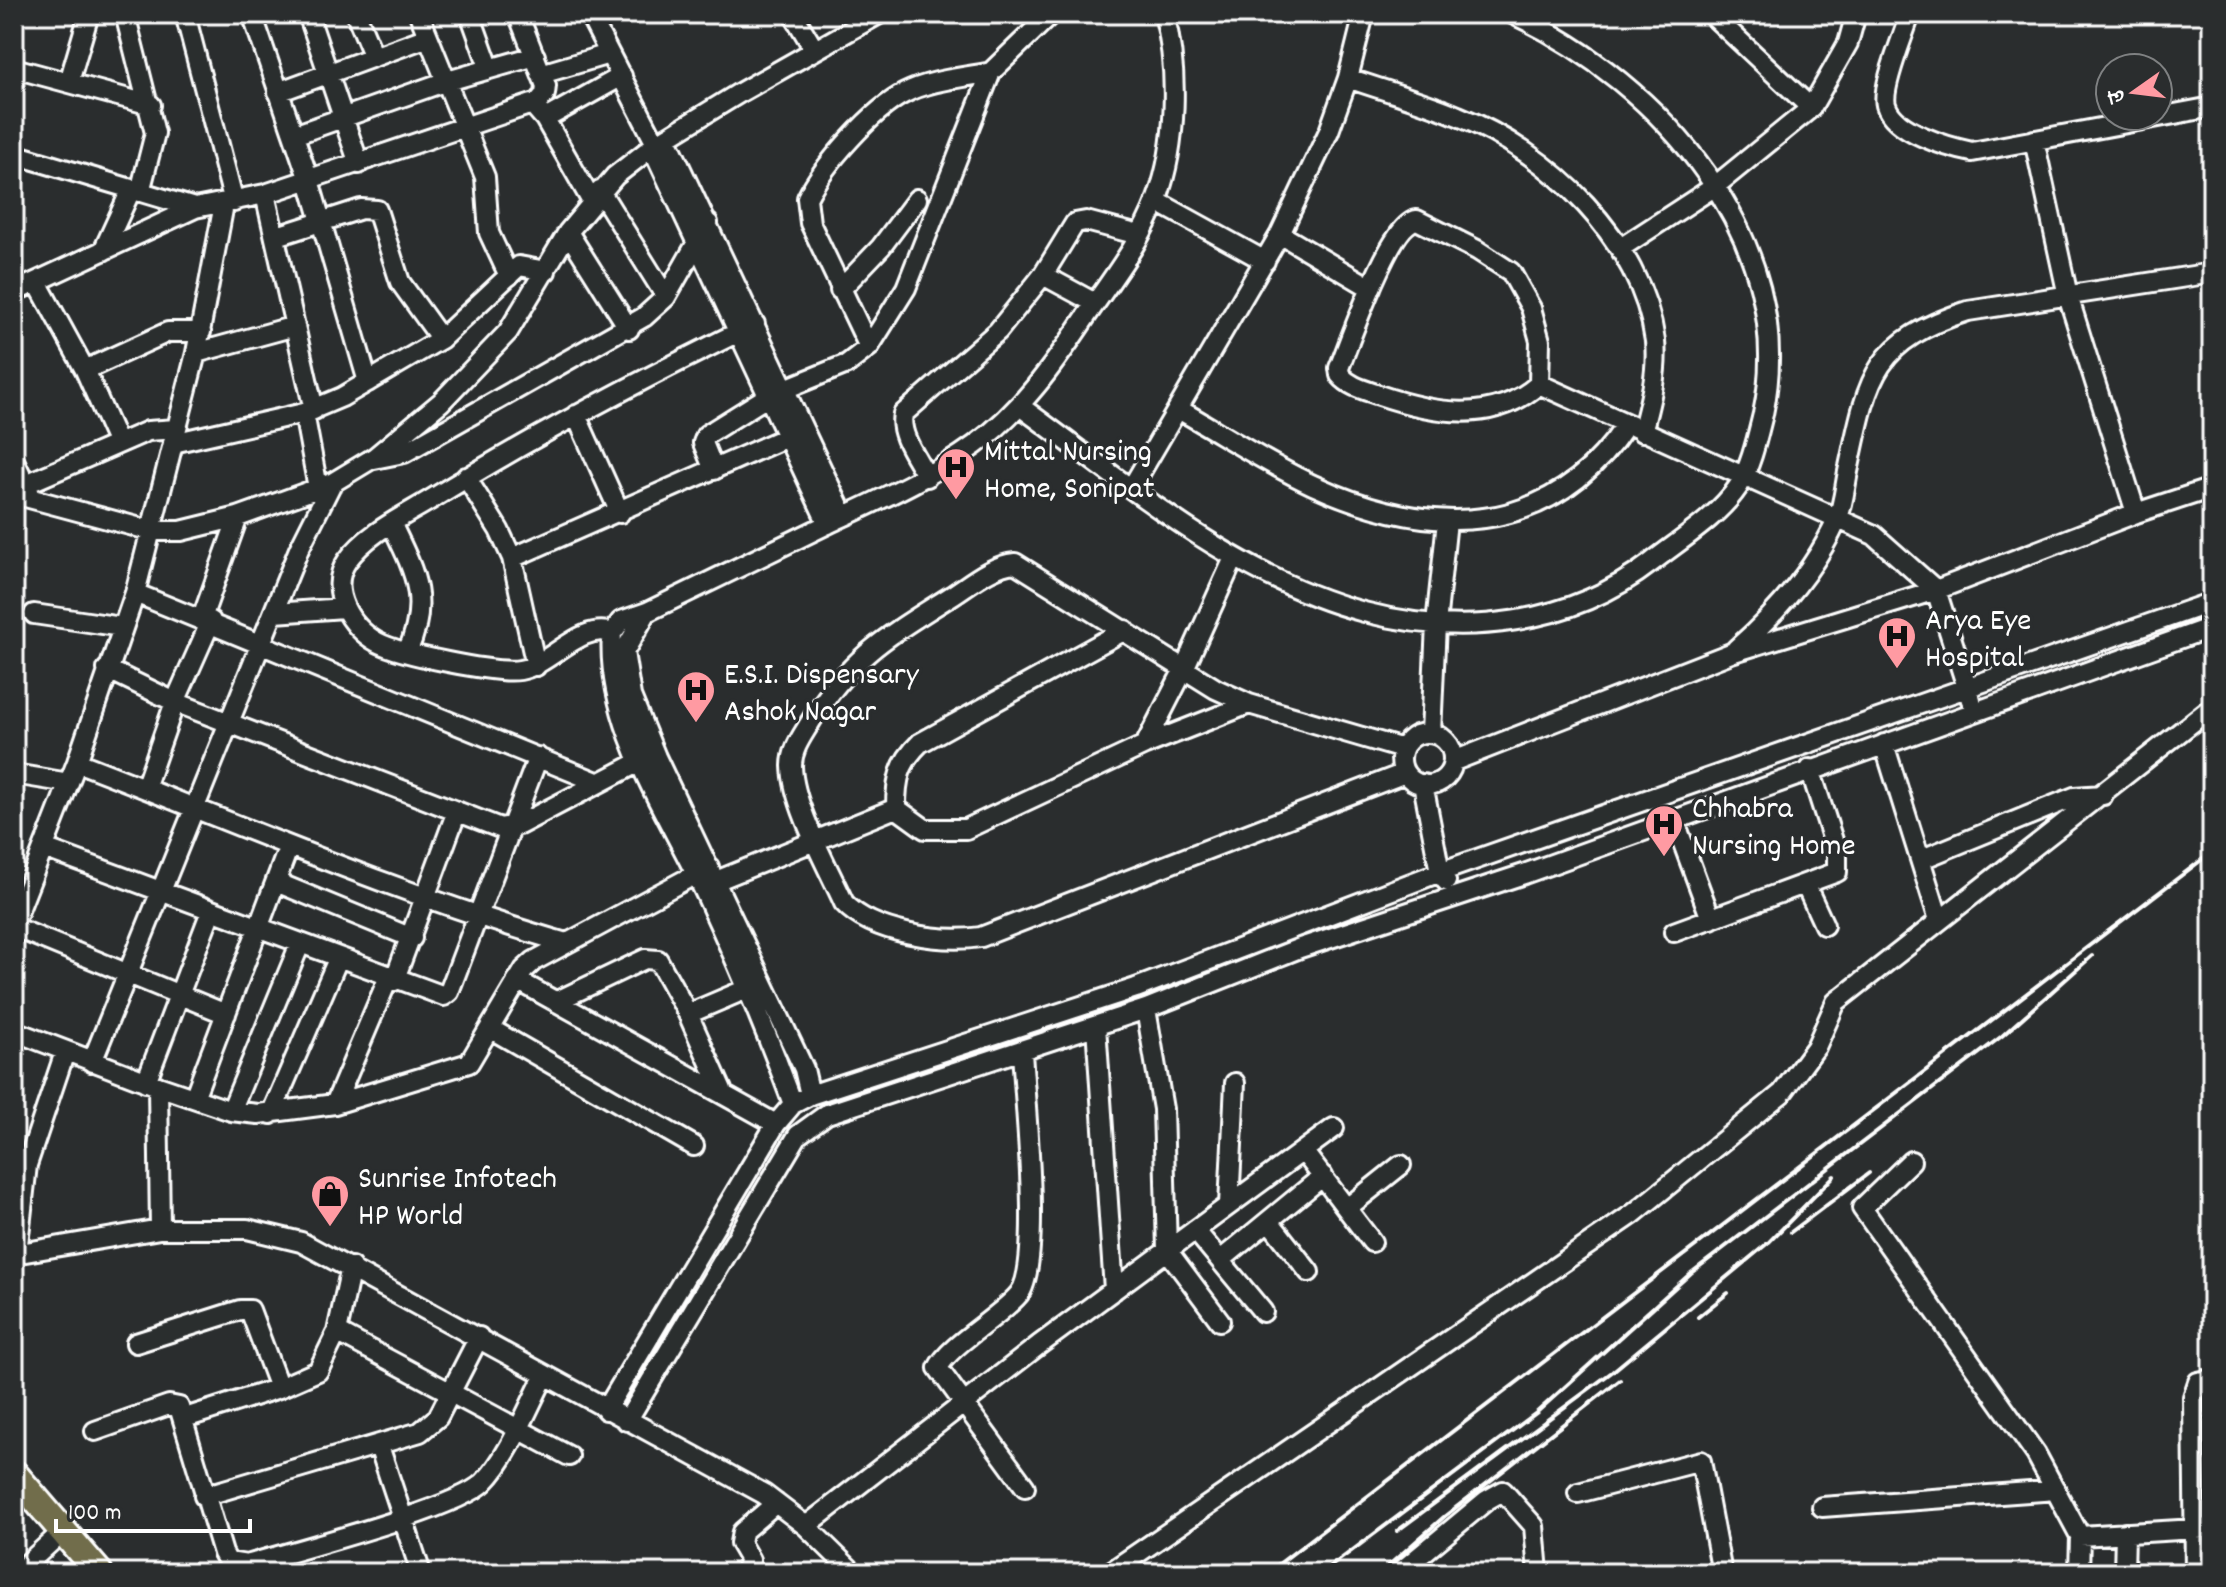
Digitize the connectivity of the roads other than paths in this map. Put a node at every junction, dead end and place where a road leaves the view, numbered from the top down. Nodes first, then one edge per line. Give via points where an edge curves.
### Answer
1 (89, 14) edge
2 (125, 14) edge
3 (185, 14) edge
4 (252, 14) edge
5 (308, 14) edge
6 (356, 14) edge
7 (419, 14) edge
8 (470, 14) edge
9 (518, 14) edge
10 (589, 14) edge
11 (793, 14) edge
12 (879, 14) edge
13 (1051, 14) edge
14 (1164, 14) edge
15 (1364, 14) edge
16 (1513, 14) edge
17 (1711, 14) edge
18 (1856, 14) edge
19 (1910, 14) edge
20 (1547, 22) edge
21 (428, 37) junction
22 (814, 49) junction
23 (609, 54) junction
24 (535, 56) junction
25 (374, 57) junction
26 (489, 67) junction
27 (14, 68) edge
28 (991, 72) junction
29 (330, 74) junction
30 (541, 74) junction
31 (622, 76) junction
32 (1348, 78) junction
33 (69, 82) junction
34 (444, 82) junction
35 (278, 92) junction
36 (151, 105) junction
37 (2212, 107) edge
38 (1811, 108) junction
39 (540, 112) junction
40 (345, 117) junction
41 (462, 129) junction
42 (294, 135) junction
43 (2034, 140) junction
44 (658, 143) junction
45 (14, 154) edge
46 (359, 164) junction
47 (309, 180) junction
48 (1714, 187) junction
49 (136, 191) junction
50 (265, 194) junction
51 (596, 196) junction
52 (917, 199) dead end
53 (1156, 201) junction
54 (229, 203) junction
55 (195, 208) junction
56 (322, 222) junction
57 (708, 223) junction
58 (568, 232) junction
59 (1280, 234) junction
60 (1139, 235) junction
61 (277, 236) junction
62 (697, 243) junction
63 (1622, 247) junction
64 (103, 251) junction
65 (1265, 261) junction
66 (546, 271) junction
67 (2212, 273) edge
68 (1043, 275) junction
69 (509, 276) junction
70 (21, 286) edge
71 (1371, 288) junction
72 (840, 290) junction
73 (2068, 296) junction
74 (666, 297) junction
75 (1095, 303) junction
76 (295, 326) junction
77 (747, 328) junction
78 (629, 329) junction
79 (201, 332) junction
80 (441, 339) junction
81 (869, 347) junction
82 (196, 353) junction
83 (85, 370) junction
84 (368, 382) junction
85 (1539, 384) junction
86 (777, 392) junction
87 (1021, 407) junction
88 (1180, 410) junction
89 (309, 412) junction
90 (576, 415) junction
91 (1634, 428) junction
92 (796, 432) junction
93 (174, 436) junction
94 (118, 444) junction
95 (14, 460) edge
96 (370, 460) junction
97 (714, 470) junction
98 (1742, 476) junction
99 (466, 477) junction
100 (927, 477) junction
101 (325, 486) junction
102 (1132, 487) junction
103 (2212, 488) edge
104 (24, 492) edge
105 (620, 513) junction
106 (2136, 513) junction
107 (238, 517) junction
108 (1838, 518) junction
109 (836, 520) junction
110 (1447, 521) junction
111 (391, 523) junction
112 (152, 531) junction
113 (512, 558) junction
114 (1234, 558) junction
115 (1936, 590) junction
116 (135, 593) junction
117 (2212, 602) edge
118 (344, 608) junction
119 (647, 612) junction
120 (275, 613) junction
121 (34, 614) dead end
122 (207, 620) junction
123 (1436, 624) junction
124 (122, 627) junction
125 (2212, 627) edge
126 (1125, 630) junction
127 (612, 633) junction
128 (263, 644) junction
129 (407, 652) junction
130 (1731, 653) junction
131 (536, 666) junction
132 (107, 669) junction
133 (1183, 671) junction
134 (1968, 689) junction
135 (175, 702) junction
136 (1249, 704) junction
137 (2212, 707) edge
138 (1974, 710) junction
139 (230, 724) junction
140 (1431, 733) junction
141 (1884, 744) junction
142 (1145, 745) junction
143 (1403, 749) junction
144 (538, 757) junction
145 (641, 761) junction
146 (1454, 761) junction
147 (77, 762) junction
148 (1810, 769) junction
149 (1405, 773) junction
150 (14, 774) edge
151 (597, 782) junction
152 (69, 783) junction
153 (1423, 784) junction
154 (145, 788) junction
155 (2103, 795) junction
156 (896, 808) junction
157 (196, 810) junction
158 (457, 811) junction
159 (1674, 819) junction
160 (509, 828) junction
161 (817, 840) junction
162 (289, 846) junction
163 (44, 848) junction
164 (1922, 859) junction
165 (1440, 872) junction
166 (706, 877) junction
167 (276, 882) junction
168 (21, 884) edge
169 (1806, 886) junction
170 (161, 892) junction
171 (1455, 894) junction
172 (426, 895) junction
173 (211, 911) junction
174 (480, 915) junction
175 (1711, 919) junction
176 (1939, 920) junction
177 (14, 925) edge
178 (1824, 925) dead end
179 (257, 929) junction
180 (1674, 932) dead end
181 (412, 938) junction
182 (566, 943) junction
183 (300, 944) junction
184 (338, 959) junction
185 (128, 976) junction
186 (391, 980) junction
187 (517, 980) junction
188 (749, 988) junction
189 (179, 995) junction
190 (557, 1001) junction
191 (1146, 1009) junction
192 (226, 1014) junction
193 (688, 1014) junction
194 (1096, 1026) junction
195 (491, 1029) junction
196 (14, 1031) edge
197 (1022, 1051) junction
198 (65, 1052) junction
199 (92, 1062) junction
200 (1235, 1083) dead end
201 (152, 1084) junction
202 (722, 1090) junction
203 (194, 1098) junction
204 (802, 1099) junction
205 (335, 1104) junction
206 (231, 1111) junction
207 (271, 1114) junction
208 (776, 1124) junction
209 (1334, 1128) dead end
210 (694, 1146) dead end
211 (1303, 1151) junction
212 (1911, 1161) dead end
213 (1401, 1165) dead end
214 (1323, 1176) junction
215 (1229, 1205) junction
216 (1347, 1208) junction
217 (1269, 1221) junction
218 (160, 1229) junction
219 (1195, 1230) junction
220 (1372, 1242) dead end
221 (1167, 1250) junction
222 (16, 1253) edge
223 (1222, 1259) junction
224 (351, 1267) junction
225 (1309, 1272) dead end
226 (1114, 1290) junction
227 (1263, 1312) dead end
228 (1220, 1321) dead end
229 (337, 1332) junction
230 (479, 1337) junction
231 (136, 1343) dead end
232 (545, 1375) junction
233 (2212, 1379) edge
234 (279, 1388) junction
235 (451, 1395) junction
236 (964, 1405) junction
237 (606, 1410) junction
238 (185, 1418) junction
239 (627, 1421) junction
240 (517, 1428) junction
241 (95, 1431) dead end
242 (379, 1446) junction
243 (569, 1456) dead end
244 (14, 1474) edge
245 (1025, 1487) dead end
246 (2056, 1490) junction
247 (1578, 1493) dead end
248 (204, 1496) junction
249 (776, 1503) junction
250 (1822, 1507) dead end
251 (401, 1518) junction
252 (806, 1526) junction
253 (2204, 1528) edge
254 (63, 1531) junction
255 (2125, 1533) junction
256 (2080, 1536) junction
257 (24, 1564) edge
258 (99, 1573) edge
259 (421, 1573) edge
260 (744, 1573) edge
261 (854, 1573) edge
262 (1109, 1573) edge
263 (1399, 1573) edge
264 (1538, 1573) edge
265 (1722, 1573) edge
266 (2079, 1573) edge
267 (2124, 1573) edge
268 (2195, 1573) edge

1 - 33 street
2 - 36 street
3 - 54 street
4 - 35 street
5 - 29 street
6 - 25 street
7 - 21 street
8 - 26 street
9 - 24 street
10 - 23 street
11 - 22 street
12 - 22 street
13 - 28 street
14 - 53 street via 1172,107 1167,164
15 - 32 street
16 - 20 street
17 - 38 street
18 - 38 street via 1848,43
19 - 43 street via 1887,86 1886,104 1894,118 1944,146 1972,152
20 - 48 street via 1626,85 1683,141
21 - 25 street
21 - 34 street
22 - 44 street
23 - 30 street
23 - 31 street
24 - 26 street
24 - 30 street
25 - 29 street
26 - 34 street
27 - 33 street
28 - 72 street via 922,86 897,98 853,138 813,186 807,198 810,223
28 - 81 street via 906,288
29 - 35 street
29 - 40 street
30 - 39 street via 545,90
31 - 39 street
31 - 44 street
32 - 59 street
32 - 63 street via 1460,116 1518,147 1585,203
33 - 36 street
34 - 40 street
34 - 41 street
35 - 42 street
36 - 49 street via 155,144
37 - 43 street
38 - 48 street
39 - 41 street via 526,104
39 - 51 street
40 - 42 street
40 - 46 street
41 - 46 street
41 - 69 street via 485,177 489,233
42 - 47 street
43 - 73 street
44 - 51 street
44 - 57 street
44 - 62 street
45 - 49 street
46 - 47 street
47 - 50 street
47 - 56 street
48 - 63 street
48 - 98 street via 1749,248 1768,321 1770,382 1756,444
49 - 55 street
49 - 64 street
50 - 54 street
50 - 61 street
51 - 58 street
51 - 74 street
52 - 72 street
53 - 60 street
53 - 65 street
54 - 55 street
54 - 79 street
55 - 64 street
56 - 61 street
56 - 80 street via 361,209 377,210 400,282
56 - 84 street
57 - 62 street
57 - 77 street
58 - 66 street
58 - 78 street
59 - 65 street
59 - 71 street
60 - 68 street via 1075,223
60 - 75 street
61 - 76 street
62 - 74 street
62 - 77 street
63 - 91 street via 1644,294 1655,342 1654,387
64 - 70 street
65 - 88 street
66 - 69 street via 524,265
66 - 96 street via 508,332 441,402
67 - 73 street
68 - 75 street
68 - 100 street via 998,331 903,414 905,435
69 - 80 street
70 - 83 street
71 - 85 street via 1339,368 1353,385 1415,408 1463,414 1522,399
71 - 85 street via 1410,221 1427,222 1477,250 1511,272 1531,308 1540,341
72 - 81 street
73 - 106 street
73 - 108 street via 1968,311 1930,323 1884,356 1862,404
74 - 78 street
75 - 87 street
76 - 82 street
76 - 89 street
77 - 86 street
77 - 90 street
78 - 96 street via 404,453
79 - 82 street
79 - 83 street via 168,332
80 - 84 street
81 - 86 street via 847,364
82 - 93 street
83 - 94 street
84 - 89 street
85 - 91 street
86 - 92 street
86 - 97 street via 703,439
87 - 100 street
87 - 102 street
88 - 102 street
88 - 110 street via 1311,484 1377,508
89 - 93 street
89 - 101 street
90 - 99 street
90 - 105 street
91 - 98 street
91 - 110 street via 1594,467 1532,508
92 - 97 street
92 - 109 street
93 - 94 street via 154,429
93 - 112 street
94 - 104 street
95 - 104 street
96 - 101 street
97 - 105 street
98 - 108 street
98 - 123 street via 1721,505 1625,583 1535,619
99 - 111 street
99 - 113 street
100 - 109 street
101 - 107 street
101 - 120 street
102 - 114 street
103 - 106 street
104 - 112 street
105 - 113 street
106 - 115 street
107 - 112 street via 199,529
107 - 122 street
108 - 115 street via 1874,535
108 - 130 street via 1801,581
109 - 119 street
110 - 123 street
111 - 118 street via 345,564 340,578
111 - 129 street via 419,591 416,632
112 - 116 street
113 - 131 street
114 - 123 street via 1330,603
114 - 133 street
115 - 130 street
115 - 134 street
116 - 122 street
116 - 124 street
117 - 134 street
118 - 120 street
118 - 129 street via 378,643
119 - 127 street via 631,615
119 - 166 street via 624,652 631,696
120 - 128 street
121 - 124 street
122 - 128 street
122 - 135 street
123 - 140 street
124 - 132 street
125 - 138 street
126 - 133 street
126 - 156 street via 920,743 896,781
126 - 161 street via 1015,563 992,570 876,643 832,686 795,748 793,778
127 - 131 street via 587,634
127 - 145 street via 616,687
128 - 139 street
128 - 144 street
129 - 131 street via 508,671
130 - 146 street
132 - 135 street
132 - 147 street
133 - 136 street
133 - 142 street
134 - 138 street
134 - 165 street
135 - 139 street
135 - 154 street
136 - 142 street
136 - 143 street
137 - 155 street
138 - 141 street
139 - 157 street
139 - 158 street
140 - 143 street via 1415,737
140 - 146 street via 1446,740
141 - 148 street
141 - 164 street
142 - 156 street via 966,829 925,829
143 - 149 street
144 - 151 street
144 - 160 street
145 - 151 street
145 - 166 street
146 - 153 street via 1443,777
147 - 152 street
147 - 154 street
148 - 159 street
148 - 169 street via 1838,863 1837,872
149 - 153 street
149 - 161 street via 995,932 961,940 926,937 853,913
150 - 152 street
151 - 160 street
152 - 163 street
153 - 165 street
154 - 157 street
155 - 164 street via 2074,797
155 - 176 street
156 - 161 street
157 - 162 street
157 - 170 street
158 - 160 street
158 - 172 street
159 - 171 street
159 - 175 street
160 - 174 street
161 - 166 street
162 - 167 street
162 - 172 street
163 - 168 street
163 - 170 street
164 - 176 street
165 - 171 street
165 - 204 street via 1136,988
166 - 182 street
166 - 188 street
166 - 204 street via 804,1069
167 - 179 street
167 - 181 street
168 - 177 street
169 - 175 street
169 - 178 street
170 - 173 street
170 - 185 street
171 - 191 street
172 - 174 street
172 - 181 street
173 - 179 street
173 - 189 street
174 - 182 street
174 - 186 street via 447,995
175 - 180 street
176 - 262 street via 1836,1002 1816,1047 1782,1093 1633,1214
177 - 185 street
179 - 183 street
179 - 192 street
181 - 186 street
182 - 187 street via 534,961
183 - 184 street
183 - 206 street
184 - 186 street
184 - 207 street
185 - 189 street
185 - 199 street
186 - 205 street
187 - 190 street
187 - 195 street
188 - 193 street
188 - 204 street
189 - 192 street
189 - 201 street
190 - 193 street via 652,958 664,965
190 - 202 street
191 - 194 street
191 - 221 street via 1163,1109
192 - 203 street
193 - 202 street
194 - 197 street
194 - 226 street
195 - 205 street via 461,1067
195 - 210 street
196 - 198 street
197 - 236 street via 1030,1257 1018,1296 940,1363 939,1374
197 - 239 street via 827,1114 807,1127 766,1185
198 - 199 street
198 - 222 street via 27,1165
199 - 201 street
200 - 215 street
201 - 203 street
201 - 218 street
202 - 208 street
203 - 206 street
204 - 208 street
205 - 207 street
206 - 207 street
208 - 237 street
209 - 211 street
211 - 214 street
211 - 215 street
212 - 246 street via 1862,1208
213 - 216 street
214 - 216 street
214 - 217 street
215 - 219 street
216 - 220 street
217 - 223 street
217 - 225 street
218 - 222 street
218 - 224 street via 247,1229 301,1242
219 - 221 street
219 - 223 street
221 - 226 street
221 - 228 street
223 - 227 street
224 - 229 street
224 - 230 street
226 - 236 street
229 - 234 street via 318,1371
229 - 235 street
230 - 232 street
230 - 235 street
231 - 234 street via 250,1310
232 - 237 street
232 - 240 street
233 - 253 street via 2198,1382 2193,1397
234 - 238 street
235 - 240 street
235 - 242 street via 428,1427
236 - 245 street
236 - 252 street
237 - 239 street
238 - 241 street via 179,1407 169,1405
238 - 248 street
239 - 249 street
240 - 243 street
240 - 251 street via 483,1484
242 - 248 street
242 - 251 street
244 - 254 highway
246 - 250 street
246 - 256 street
247 - 265 street via 1701,1461
248 - 251 street via 223,1553 235,1565
249 - 252 street
249 - 260 street via 742,1532 740,1543 750,1560
251 - 259 street
252 - 261 street
253 - 255 street
253 - 268 street
254 - 257 street
254 - 258 highway
255 - 256 street
255 - 267 street
256 - 266 street
263 - 264 street via 1503,1491 1534,1526

